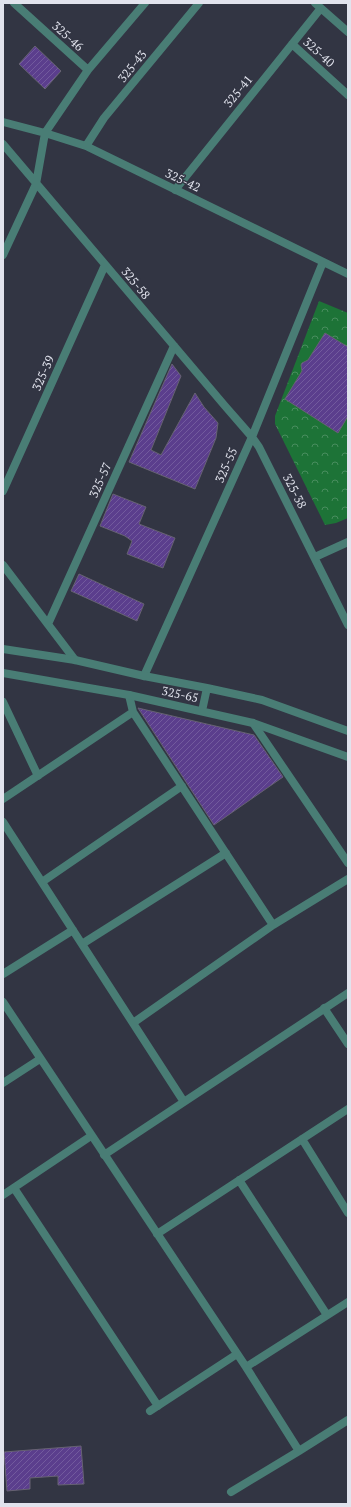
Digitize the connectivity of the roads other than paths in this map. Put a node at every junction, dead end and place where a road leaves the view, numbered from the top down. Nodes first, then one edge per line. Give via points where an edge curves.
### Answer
1 (14, 3) edge
2 (145, 3) edge
3 (199, 3) edge
4 (318, 6) edge
5 (348, 32) edge
6 (292, 44) junction
7 (88, 70) junction
8 (348, 95) edge
9 (3, 122) edge
10 (45, 133) junction
11 (3, 144) edge
12 (86, 146) junction
13 (36, 184) junction
14 (175, 190) junction
15 (3, 255) edge
16 (323, 262) junction
17 (105, 265) junction
18 (348, 274) edge
19 (174, 346) junction
20 (252, 437) junction
21 (3, 491) edge
22 (348, 542) edge
23 (315, 558) junction
24 (3, 565) edge
25 (48, 624) junction
26 (348, 625) edge
27 (3, 649) edge
28 (75, 660) junction
29 (3, 672) edge
30 (144, 676) junction
31 (207, 688) junction
32 (129, 695) junction
33 (3, 702) edge
34 (202, 711) junction
35 (133, 712) junction
36 (253, 723) junction
37 (348, 732) edge
38 (348, 757) edge
39 (38, 776) junction
40 (182, 786) junction
41 (3, 799) edge
42 (3, 822) edge
43 (226, 853) junction
44 (348, 862) edge
45 (348, 879) edge
46 (42, 882) junction
47 (273, 926) junction
48 (73, 930) junction
49 (82, 944) junction
50 (3, 974) edge
51 (348, 993) edge
52 (3, 1002) edge
53 (324, 1008) junction
54 (133, 1023) junction
55 (348, 1044) edge
56 (40, 1059) junction
57 (3, 1083) edge
58 (184, 1102) junction
59 (348, 1109) edge
60 (91, 1136) junction
61 (302, 1139) junction
62 (104, 1155) junction
63 (239, 1180) junction
64 (14, 1188) junction
65 (3, 1195) edge
66 (348, 1213) edge
67 (157, 1234) junction
68 (348, 1302) edge
69 (327, 1315) junction
70 (237, 1354) junction
71 (246, 1367) junction
72 (158, 1406) junction
73 (150, 1411) dead end
74 (348, 1420) edge
75 (299, 1451) junction
76 (231, 1492) dead end

1 - 7 street, 325-46
2 - 7 street
3 - 12 street, 325-43 via 104,118
4 - 5 street
4 - 6 street, 325-41
6 - 8 street, 325-40
6 - 14 street, 325-41
7 - 10 street
9 - 10 street, 325-42
10 - 12 street, 325-42
10 - 13 street
11 - 13 street, 325-58
12 - 14 street, 325-42
13 - 15 street
13 - 17 street, 325-58
14 - 16 street, 325-42
16 - 18 street, 325-42
16 - 20 street, 325-55
17 - 19 street, 325-58
17 - 21 street, 325-39
19 - 20 street, 325-58
19 - 25 street, 325-57
20 - 23 street, 325-38
20 - 30 street, 325-55
22 - 23 street
23 - 26 street, 325-38
24 - 25 street
25 - 28 street
27 - 28 street, 325-65
28 - 30 street, 325-65
29 - 32 street, 325-65
30 - 31 street, 325-65
31 - 34 street
31 - 37 street, 325-65 via 262,700
32 - 34 street, 325-65
32 - 35 street
33 - 39 street
34 - 36 street, 325-65
35 - 39 street
35 - 40 street
36 - 38 street, 325-65
36 - 44 street
39 - 41 street
40 - 43 street
40 - 46 street
42 - 46 street
43 - 47 street
43 - 49 street
45 - 47 street
46 - 48 street
47 - 54 street
48 - 49 street
48 - 50 street
49 - 54 street
51 - 53 street
52 - 56 street
53 - 55 street
53 - 58 street
54 - 58 street
56 - 57 street
56 - 60 street
58 - 62 street
59 - 61 street
60 - 62 street
60 - 64 street
61 - 63 street
61 - 66 street
62 - 67 street
63 - 67 street
63 - 69 street
64 - 65 street
64 - 72 street
67 - 70 street
68 - 69 street
69 - 71 street
70 - 71 street
70 - 72 street
71 - 75 street
72 - 73 street
74 - 75 street
75 - 76 street

